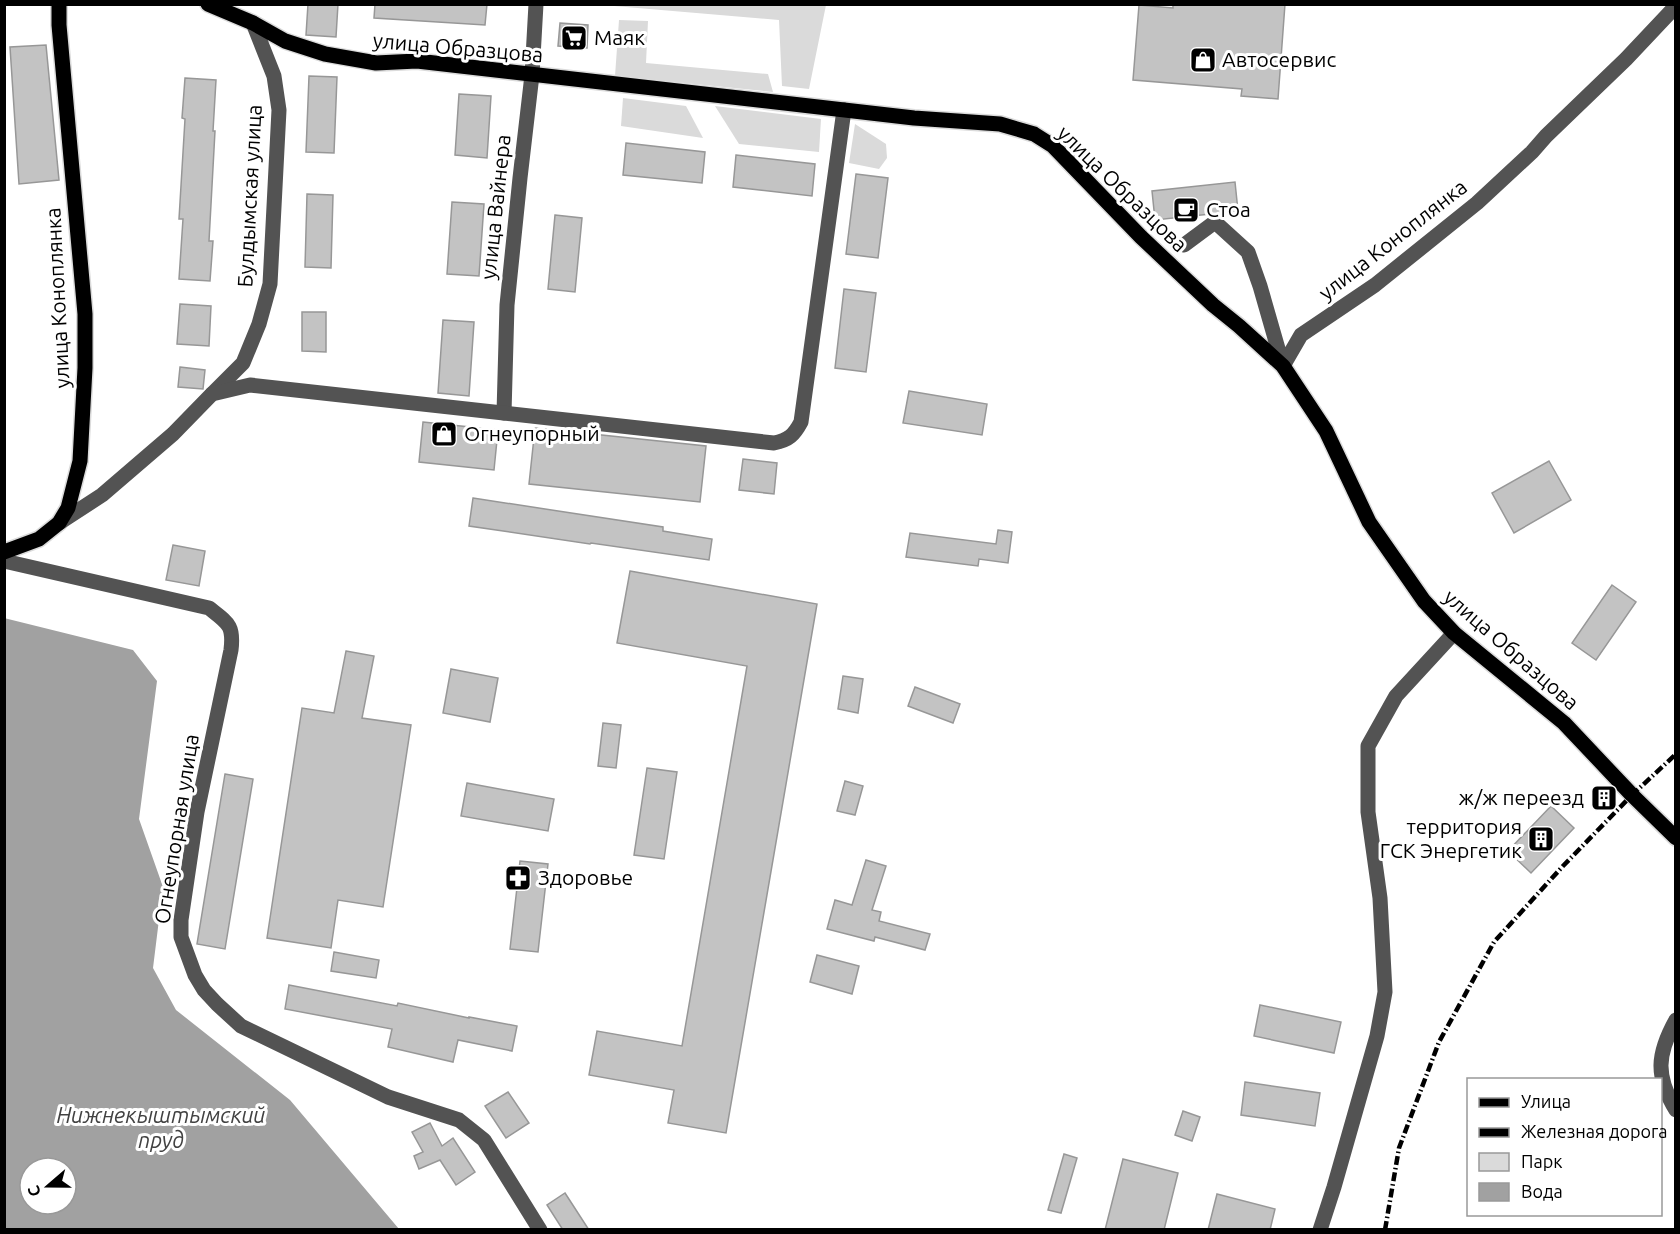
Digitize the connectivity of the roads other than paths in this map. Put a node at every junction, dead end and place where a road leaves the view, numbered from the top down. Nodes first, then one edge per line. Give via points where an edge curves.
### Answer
1 (59, 4) edge
2 (208, 4) edge
3 (536, 4) edge
4 (1676, 6) edge
5 (253, 23) junction
6 (532, 75) junction
7 (844, 110) junction
8 (1184, 245) dead end
9 (1283, 366) junction
10 (212, 394) junction
11 (504, 413) junction
12 (59, 523) junction
13 (4, 552) edge
14 (4, 561) edge
15 (1454, 633) junction
16 (1676, 837) edge
17 (1676, 1020) edge
18 (1676, 1110) edge
19 (540, 1230) edge
20 (1320, 1230) edge

1 - 12 main road, улица Коноплянка via 85,314 80,461 68,508
2 - 5 main road, улица Образцова
3 - 6 street, улица Вайнера
4 - 9 street, улица Коноплянка via 1477,203 1375,285 1301,335
5 - 6 main road, улица Образцова via 285,41 326,54 376,63 417,61
5 - 10 street, Булдымская улица via 274,76 279,110 270,284 243,363
6 - 7 main road, улица Образцова
6 - 11 street, улица Вайнера via 507,305
7 - 9 main road, улица Образцова via 1000,124 1035,134 1053,146 1141,237
7 - 11 street via 801,422 795,434 787,441 774,443
8 - 9 street via 1215,222 1248,252
9 - 15 main road, улица Образцова via 1326,431 1369,522 1424,601
10 - 11 street via 250,385
10 - 12 street, Булдымская улица via 173,434 102,495
12 - 13 main road, улица Коноплянка via 39,539
14 - 19 street, Огнеупорная улица via 209,608 227,622 233,635 231,650 197,812 181,920 181,937 195,975 204,990 241,1026 388,1097 459,1120 484,1140
15 - 16 main road, улица Образцова via 1564,723
15 - 20 street via 1396,696 1368,746 1368,812 1380,898 1385,992 1377,1036
17 - 18 street via 1663,1045 1660,1063

